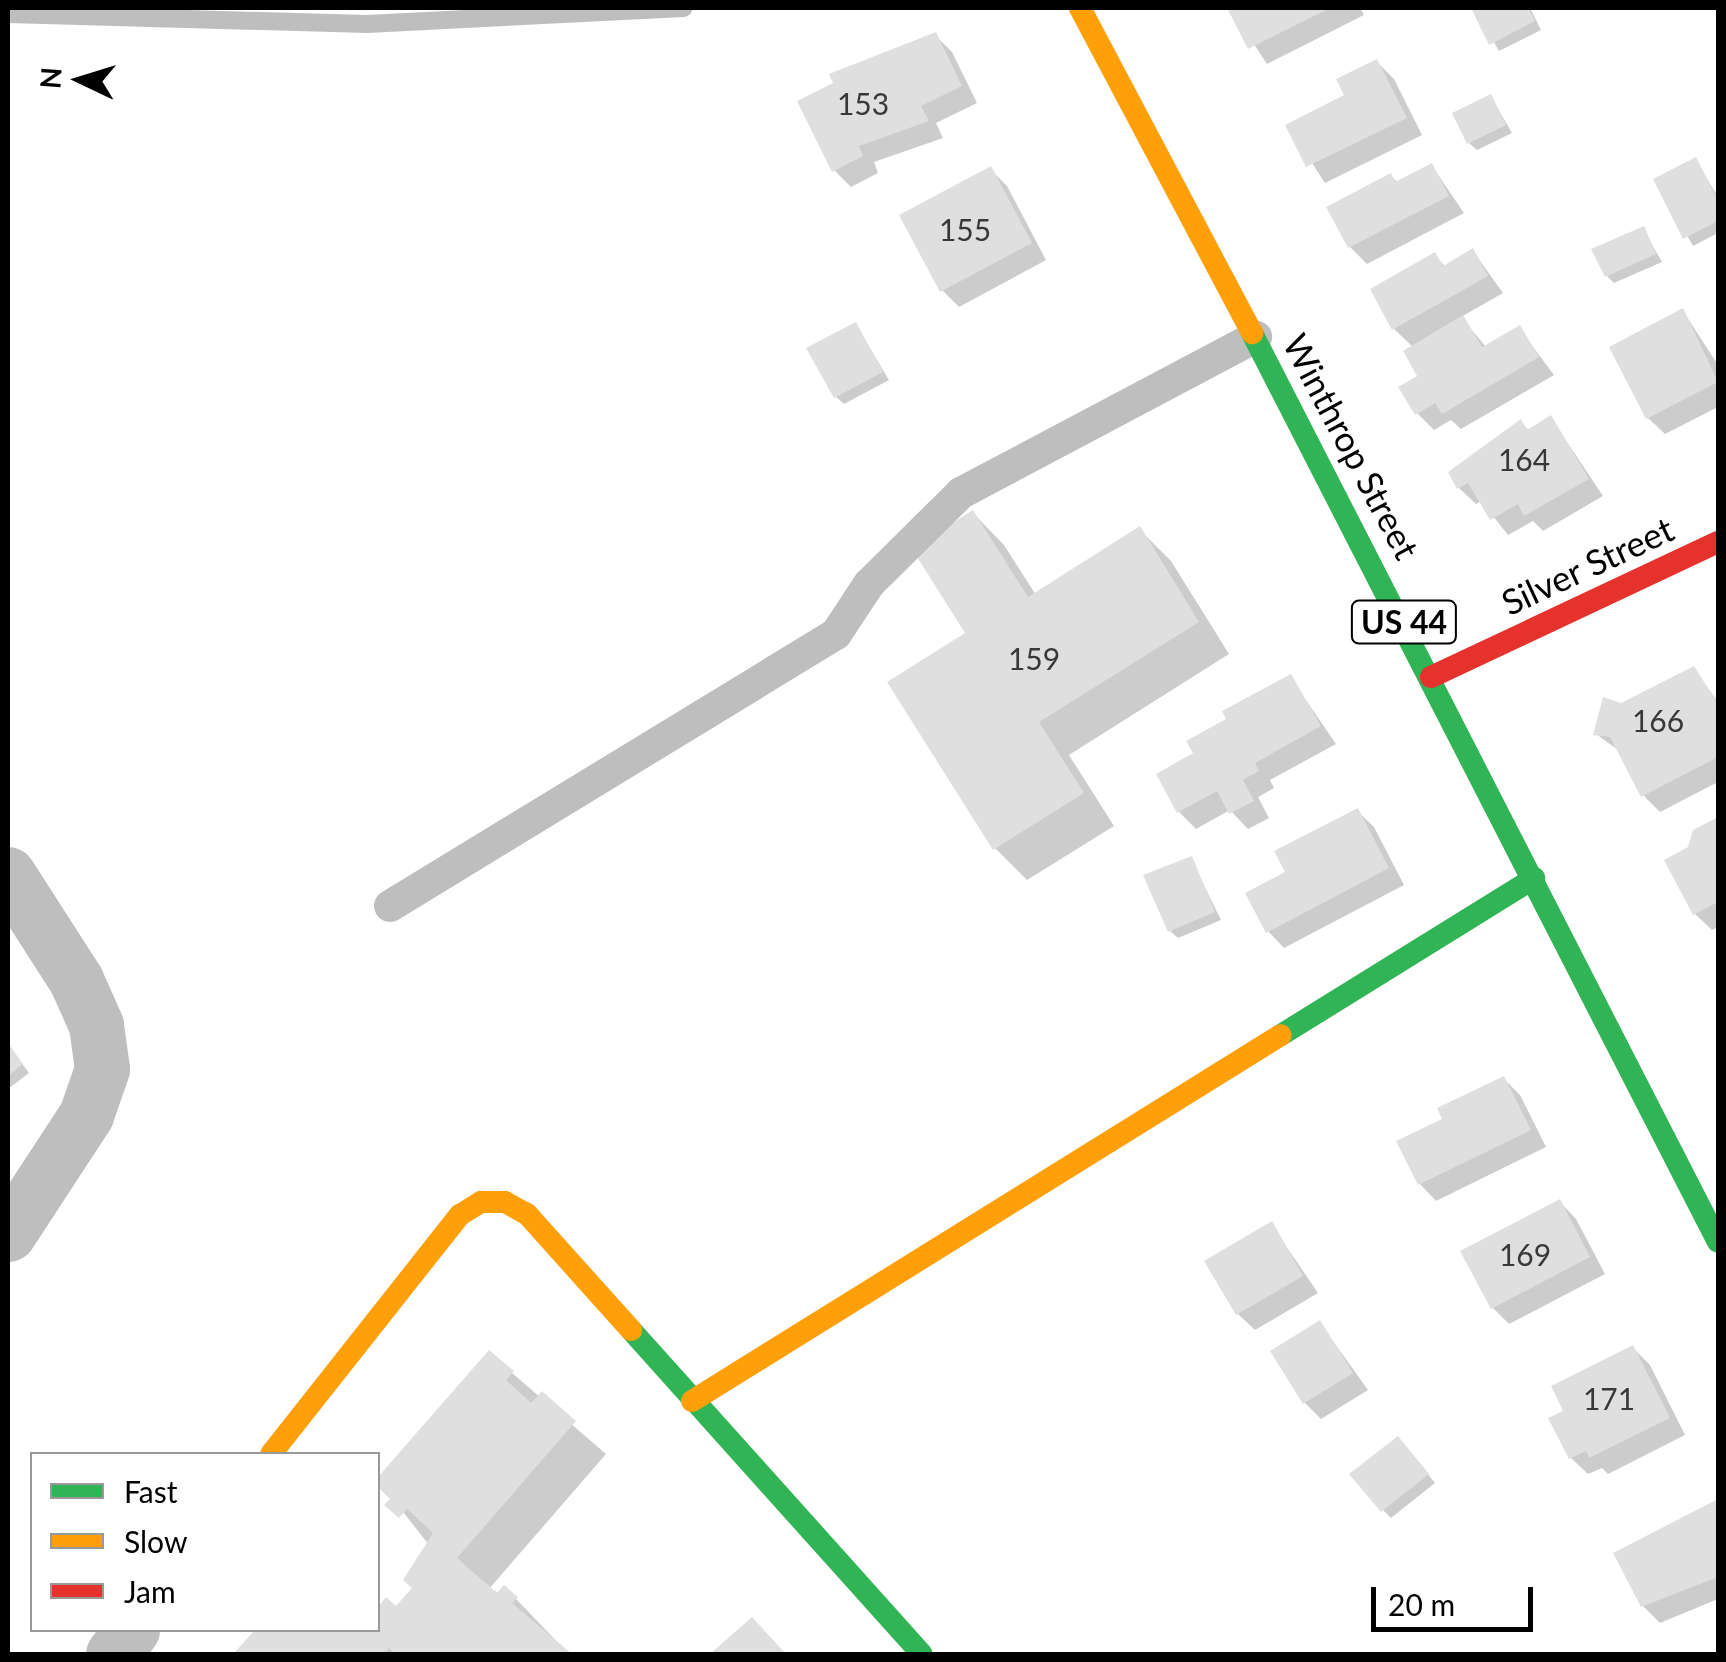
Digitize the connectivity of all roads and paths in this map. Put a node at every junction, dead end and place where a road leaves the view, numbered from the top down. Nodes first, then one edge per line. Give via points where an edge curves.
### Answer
1 (1080, 8) edge
2 (1256, 337) junction
3 (1718, 542) edge
4 (1432, 676) junction
5 (8, 874) edge
6 (1534, 878) junction
7 (390, 906) dead end
8 (8, 1234) edge
9 (1718, 1242) edge
10 (692, 1401) junction
11 (272, 1452) edge
12 (130, 1632) edge
13 (112, 1654) edge
14 (922, 1654) edge

1 - 2 main road, Winthrop Street / US 44
2 - 4 main road, Winthrop Street / US 44
2 - 7 lane via 960,493 869,584 836,634
3 - 4 main road, Silver Street
4 - 6 main road, Winthrop Street / US 44
5 - 8 street via 76,980 96,1024 102,1069 86,1115
6 - 9 main road, Winthrop Street / US 44
6 - 10 main road
10 - 11 main road via 527,1214 494,1200 460,1215
10 - 14 main road
12 - 13 street

